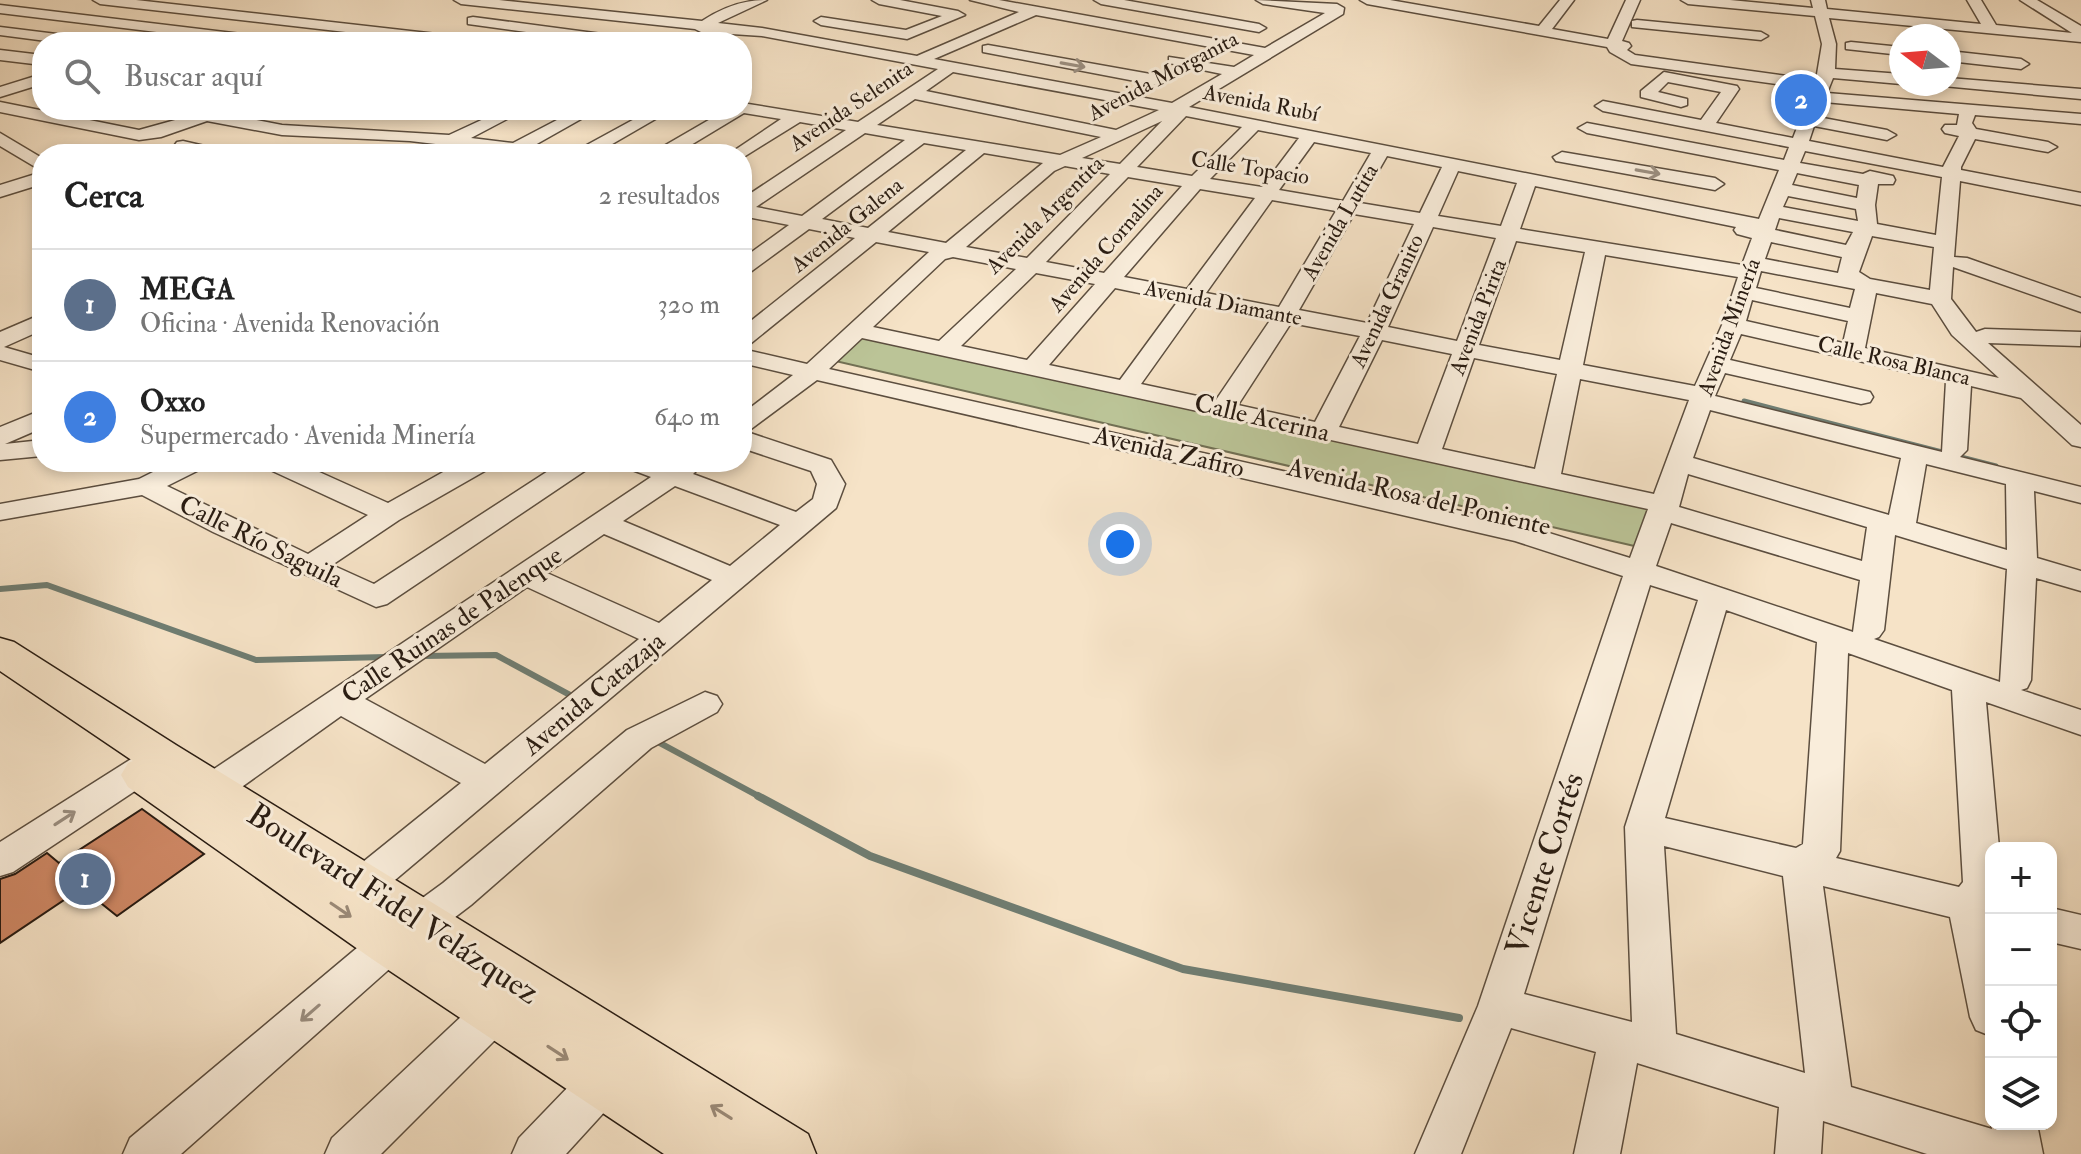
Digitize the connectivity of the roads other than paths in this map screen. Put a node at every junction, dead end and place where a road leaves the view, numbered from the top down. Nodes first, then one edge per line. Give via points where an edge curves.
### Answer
1 (53, 0) edge
2 (100, 0) edge
3 (260, 0) edge
4 (461, 0) edge
5 (716, 0) edge
6 (760, 0) edge
7 (977, 0) edge
8 (1002, 0) edge
9 (1056, 0) edge
10 (1263, 0) edge
11 (1367, 0) edge
12 (1567, 0) edge
13 (1633, 0) edge
14 (1643, 0) edge
15 (1688, 0) edge
16 (2027, 0) edge
17 (496, 1) edge
18 (1113, 1) edge
19 (1712, 1) edge
20 (641, 2) edge
21 (1279, 2) junction
22 (828, 5) dead end
23 (878, 6) edge
24 (1339, 7) edge
25 (1762, 7) junction
26 (1819, 7) edge
27 (1973, 7) edge
28 (0, 9) edge
29 (736, 9) junction
30 (1037, 9) junction
31 (1417, 9) edge
32 (18, 11) junction
33 (222, 14) junction
34 (0, 17) edge
35 (949, 18) junction
36 (821, 21) dead end
37 (453, 22) junction
38 (1001, 24) junction
39 (1239, 24) junction
40 (1637, 24) junction
41 (844, 25) junction
42 (701, 27) junction
43 (1259, 28) dead end
44 (1995, 28) junction
45 (0, 31) edge
46 (179, 31) junction
47 (682, 31) junction
48 (188, 32) edge
49 (395, 32) edge
50 (431, 32) edge
51 (542, 32) edge
52 (732, 32) edge
53 (1541, 33) junction
54 (752, 34) edge
55 (32, 35) edge
56 (752, 35) edge
57 (2081, 35) edge
58 (2064, 36) junction
59 (1889, 37) edge
60 (1036, 40) dead end
61 (1961, 42) edge
62 (1618, 46) junction
63 (1889, 48) edge
64 (2014, 48) junction
65 (988, 49) dead end
66 (1265, 50) junction
67 (1703, 50) junction
68 (1008, 53) junction
69 (0, 55) edge
70 (1763, 57) junction
71 (1961, 57) edge
72 (32, 59) edge
73 (2081, 60) edge
74 (916, 62) junction
75 (2021, 64) junction
76 (1233, 69) junction
77 (947, 70) junction
78 (1889, 71) edge
79 (1961, 73) edge
80 (1138, 77) junction
81 (0, 79) edge
82 (1156, 80) dead end
83 (32, 82) edge
84 (1889, 82) edge
85 (1961, 83) edge
86 (32, 84) edge
87 (2032, 85) junction
88 (1044, 86) junction
89 (0, 92) edge
90 (912, 93) junction
91 (2081, 94) edge
92 (1815, 102) junction
93 (1604, 103) dead end
94 (0, 107) edge
95 (1969, 109) junction
96 (1170, 110) junction
97 (752, 111) edge
98 (32, 113) edge
99 (878, 116) junction
100 (795, 118) junction
101 (2072, 118) edge
102 (68, 120) edge
103 (192, 120) edge
104 (236, 120) edge
105 (281, 120) edge
106 (495, 120) edge
107 (570, 120) edge
108 (645, 120) edge
109 (721, 120) edge
110 (381, 126) junction
111 (0, 128) edge
112 (859, 128) junction
113 (1587, 128) dead end
114 (1250, 129) junction
115 (293, 130) junction
116 (120, 131) junction
117 (1970, 132) junction
118 (1112, 134) junction
119 (1619, 135) junction
120 (0, 138) edge
121 (919, 138) junction
122 (1308, 138) junction
123 (452, 140) junction
124 (1880, 140) junction
125 (354, 144) edge
126 (443, 144) edge
127 (476, 144) edge
128 (524, 144) edge
129 (600, 144) edge
130 (680, 144) edge
131 (752, 145) edge
132 (981, 147) junction
133 (1025, 154) junction
134 (1709, 154) junction
135 (1379, 155) junction
136 (1562, 157) dead end
137 (32, 159) edge
138 (1056, 159) junction
139 (1600, 163) junction
140 (2039, 165) junction
141 (1450, 169) junction
142 (1123, 171) junction
143 (1960, 173) junction
144 (1866, 179) junction
145 (1696, 180) junction
146 (32, 181) edge
147 (1527, 182) junction
148 (1195, 183) junction
149 (1715, 184) dead end
150 (0, 191) edge
151 (2081, 192) edge
152 (1265, 195) junction
153 (2081, 199) edge
154 (1776, 200) junction
155 (752, 202) edge
156 (1865, 205) junction
157 (1346, 208) junction
158 (752, 211) edge
159 (1425, 221) junction
160 (805, 223) junction
161 (1867, 229) junction
162 (872, 236) junction
163 (1510, 236) junction
164 (1944, 243) junction
165 (1596, 250) junction
166 (942, 251) junction
167 (1853, 253) junction
168 (752, 262) edge
169 (1960, 262) junction
170 (1031, 266) junction
171 (1749, 276) junction
172 (1110, 281) junction
173 (1863, 284) junction
174 (1193, 298) junction
175 (1940, 299) junction
176 (2081, 305) edge
177 (1285, 315) junction
178 (2058, 321) dead end
179 (1733, 325) junction
180 (32, 326) edge
181 (859, 331) junction
182 (1374, 332) junction
183 (752, 334) edge
184 (1985, 336) junction
185 (1860, 340) junction
186 (2080, 340) edge
187 (0, 341) edge
188 (752, 345) edge
189 (945, 348) junction
190 (1465, 350) junction
191 (0, 353) edge
192 (752, 357) edge
193 (32, 362) edge
194 (817, 367) junction
195 (1034, 367) junction
196 (1569, 369) junction
197 (1959, 376) junction
198 (1707, 387) junction
199 (1126, 388) junction
200 (2029, 392) junction
201 (1861, 397) junction
202 (2055, 398) junction
203 (1223, 409) junction
204 (752, 418) edge
205 (2081, 420) edge
206 (32, 423) edge
207 (1854, 425) junction
208 (1323, 432) junction
209 (4, 436) edge
210 (2081, 439) edge
211 (752, 442) edge
212 (32, 445) edge
213 (1954, 450) junction
214 (1915, 454) junction
215 (1427, 455) junction
216 (1680, 463) junction
217 (174, 472) edge
218 (297, 472) edge
219 (456, 472) edge
220 (565, 472) edge
221 (678, 472) edge
222 (691, 472) edge
223 (1546, 479) junction
224 (2020, 480) junction
225 (2081, 481) edge
226 (146, 486) junction
227 (2081, 495) edge
228 (1664, 508) junction
229 (0, 512) edge
230 (814, 513) junction
231 (389, 514) junction
232 (604, 524) junction
233 (1892, 525) junction
234 (1644, 562) junction
235 (2022, 564) junction
236 (311, 565) junction
237 (526, 575) junction
238 (1876, 575) junction
239 (735, 579) junction
240 (2081, 581) edge
241 (1715, 595) junction
242 (1851, 633) junction
243 (663, 637) junction
244 (0, 652) edge
245 (0, 679) edge
246 (2015, 680) junction
247 (1968, 683) junction
248 (340, 700) junction
249 (2081, 702) edge
250 (705, 704) dead end
251 (2081, 723) edge
252 (149, 764) junction
253 (488, 782) junction
254 (219, 784) junction
255 (1644, 827) junction
256 (0, 861) edge
257 (1801, 865) junction
258 (368, 880) junction
259 (1979, 908) edge
260 (415, 926) junction
261 (1988, 986) edge
262 (1499, 1006) junction
263 (495, 1012) junction
264 (1638, 1045) junction
265 (616, 1068) junction
266 (1816, 1098) junction
267 (2015, 1130) edge
268 (146, 1154) edge
269 (348, 1154) edge
270 (535, 1154) edge
271 (715, 1154) edge
272 (787, 1154) edge
273 (1438, 1154) edge
274 (1597, 1154) edge
275 (1798, 1154) edge
276 (1999, 1154) edge
277 (2020, 1154) edge

1 - 32 street
2 - 33 street
3 - 33 street
4 - 17 street
5 - 29 street
6 - 29 street
7 - 30 street
8 - 30 street
9 - 30 street
10 - 21 street
11 - 31 street
12 - 53 street
13 - 62 street
14 - 40 street
15 - 19 street
16 - 57 street
17 - 37 street
17 - 47 street
18 - 39 street
19 - 25 street
19 - 26 street
19 - 67 street
20 - 47 street
21 - 24 street
21 - 39 street
22 - 54 street
23 - 35 street
23 - 35 street via 895,3
23 - 41 street
24 - 66 street, Avenida Morganita
25 - 26 street
25 - 70 street
26 - 44 street
26 - 92 street via 1829,44
27 - 44 street
28 - 32 street
29 - 42 street
30 - 38 street
30 - 66 street
31 - 53 street via 1482,16
32 - 34 street
32 - 46 street
33 - 46 street
33 - 49 street
35 - 38 street
35 - 41 street via 907,35
36 - 41 street
37 - 50 street
37 - 51 street
38 - 74 street
39 - 43 street
40 - 62 street
40 - 67 street
42 - 47 street
42 - 52 street, Avenida Rubí
44 - 57 street
44 - 58 street
44 - 64 street
45 - 55 street
46 - 48 street
53 - 62 street
56 - 74 street, Avenida Rubí
57 - 58 street
58 - 73 street
59 - 63 street via 1849,38
60 - 68 street
61 - 64 street
62 - 67 street via 1631,59
64 - 75 street
65 - 68 street
66 - 76 street, Avenida Morganita
67 - 70 street
67 - 70 street
68 -> 80 street
69 - 72 street
70 - 92 street
71 - 75 street
74 - 77 street, Avenida Rubí
74 - 88 street, Avenida Rubí
75 - 87 street
76 - 80 street via 1173,57
76 - 96 street, Avenida Morganita
77 - 88 street, Avenida Rubí
77 - 90 street, Avenida Selenita
78 - 92 street
79 - 87 street
80 - 82 street
81 - 83 street
84 - 92 street
85 - 87 street
86 - 89 street
87 - 91 street
88 - 96 street, Avenida Rubí
90 - 99 street, Avenida Selenita
90 - 118 street
92 - 93 street via 1704,116
92 - 95 street
92 - 124 street
92 - 124 street
92 - 154 street, Avenida Minería
94 - 98 street
95 - 101 street
95 - 117 street via 1964,123
96 - 114 street, Avenida Rubí
96 - 118 street, Avenida Morganita
96 - 122 street, Avenida Rubí
96 - 142 street, Avenida Argentita
97 - 100 street, Calle Topacio
99 - 112 street, Avenida Selenita
99 - 133 street via 985,138
100 - 112 street, Calle Topacio
100 - 131 street
101 - 140 street
102 - 116 street
103 - 116 street via 147,135
104 - 115 street
105 - 115 street
106 - 123 street
107 - 128 street
108 - 129 street
109 - 130 street
110 - 115 street
110 - 123 street via 410,136
110 - 125 street
111 - 116 street
112 - 121 street, Calle Topacio
112 - 155 street, Avenida Selenita
113 - 119 street
114 - 122 street, Avenida Rubí
114 - 148 street, Avenida Cornalina
117 - 124 street via 1933,126
117 - 140 street
117 - 143 street
118 - 138 street, Avenida Morganita
119 - 134 street
119 - 139 street
120 - 137 street
121 - 132 street, Calle Topacio
121 - 160 street
122 - 135 street, Avenida Rubí
122 - 147 street, Avenida Rubí
122 - 152 street
123 - 126 street
123 - 127 street
124 - 143 street
124 - 144 street
132 - 133 street, Calle Topacio
132 - 162 street, Avenida Galena
133 - 138 street, Calle Topacio
134 - 145 street
134 - 154 street
135 - 141 street, Avenida Rubí
135 - 157 street, Avenida Lutita
136 - 139 street
138 - 142 street, Calle Topacio
138 - 166 street, Avenida Morganita
139 -> 145 street
140 - 143 street
140 - 151 street
141 - 147 street, Avenida Rubí
141 - 159 street, Avenida Granito
142 - 148 street, Calle Topacio
142 - 170 street, Avenida Argentita
143 - 144 street
143 - 153 street
143 - 164 street
143 - 169 street
144 - 154 street
144 - 156 street
145 - 149 street
146 - 150 street
147 - 154 street, Avenida Rubí
147 - 163 street, Avenida Pirita
148 - 152 street, Calle Topacio
148 - 172 street, Avenida Cornalina
152 - 157 street, Calle Topacio
152 - 174 street
154 - 156 street
154 - 161 street
154 - 167 street
154 - 171 street, Avenida Minería
156 - 161 street
157 - 159 street, Calle Topacio
157 - 177 street, Avenida Lutita
158 - 160 street, Avenida Diamante
159 - 163 street, Calle Topacio
159 - 182 street, Avenida Granito
160 - 162 street, Avenida Diamante
160 - 168 street
161 - 164 street
161 - 167 street
162 - 166 street, Avenida Diamante
162 - 183 street, Avenida Galena
163 - 165 street, Calle Topacio
163 - 190 street, Avenida Pirita
164 - 175 street
165 - 171 street, Calle Topacio
165 - 196 street
166 - 170 street, Avenida Diamante
166 - 181 street, Avenida Morganita
167 - 173 street via 1848,276
169 - 176 street
169 - 184 street via 1960,305
170 - 172 street, Avenida Diamante
170 - 189 street, Avenida Argentita
171 - 173 street
171 - 179 street, Avenida Minería
171 - 185 street
172 - 174 street, Avenida Diamante
172 - 195 street, Avenida Cornalina
173 - 175 street
173 - 185 street
174 - 177 street, Avenida Diamante
174 - 199 street
175 - 200 street via 1960,330
177 - 182 street, Avenida Diamante
177 - 203 street, Avenida Lutita
178 - 186 street
179 - 185 street, Calle Rosa Blanca
179 - 198 street, Avenida Minería
180 - 187 street
181 - 189 street, Calle Acerina
181 - 194 street, Avenida Morganita
182 - 190 street, Avenida Diamante
182 - 208 street, Avenida Granito
184 - 186 street
184 - 202 street
185 - 197 street, Calle Rosa Blanca
185 - 201 street
188 - 194 street
189 - 195 street, Calle Acerina
190 - 196 street, Avenida Diamante
190 - 215 street, Avenida Pirita
191 - 193 street
192 - 194 street, Avenida Zafiro
194 - 204 street, Avenida Morganita
194 - 234 street, Avenida Zafiro
195 - 199 street, Calle Acerina
196 - 198 street, Avenida Diamante
196 - 223 street
197 - 200 street, Calle Rosa Blanca
197 - 213 street
198 - 201 street
198 - 207 street
198 - 214 street
198 - 216 street, Avenida Minería
199 - 203 street, Calle Acerina
200 - 202 street, Calle Rosa Blanca
200 - 210 street
201 - 207 street
202 - 205 street
203 - 208 street, Calle Acerina
206 - 209 street
207 - 213 street
208 - 215 street, Calle Acerina
209 - 212 street
211 - 230 street via 822,466 831,484
213 - 225 street
214 - 224 street
214 - 233 street
215 - 223 street, Calle Acerina
216 - 228 street, Avenida Minería
216 - 233 street
217 - 226 street
218 - 231 street
219 - 231 street
220 - 236 street, Calle Río Saguila via 376,597
221 - 232 street, Calle Ruinas de Palenque
222 - 230 street
223 - 228 street, Calle Acerina
224 - 227 street
224 - 235 street
226 - 229 street
226 - 236 street, Calle Río Saguila
228 - 234 street, Avenida Minería
228 - 238 street, Calle Acerina
230 - 239 street, Avenida Catazaja
231 - 236 street
232 - 237 street, Calle Ruinas de Palenque
232 - 239 street
233 - 235 street
233 - 238 street
234 - 241 street
234 - 242 street
234 - 262 street, Vicente Cortés
235 - 240 street
235 - 246 street
237 - 243 street
237 - 248 street, Calle Ruinas de Palenque
238 - 242 street
239 - 243 street, Avenida Catazaja
241 - 242 street
241 - 255 street
242 - 246 street
242 - 247 street
242 - 257 street via 1821,851
243 - 253 street, Avenida Catazaja
244 - 252 main road, Boulevard Fidel Velázquez
245 - 252 main road, Boulevard Fidel Velázquez
246 - 249 street
247 - 251 street
247 - 259 street via 1983,887
248 - 253 street
248 - 254 street, Calle Ruinas de Palenque
250 - 260 street via 639,739
252 - 254 main road, Boulevard Fidel Velázquez
256 -> 252 street
252 -> 260 main road, Boulevard Fidel Velázquez
253 - 258 street, Avenida Catazaja
254 - 258 main road, Boulevard Fidel Velázquez
255 - 257 street
255 - 264 street
257 - 259 street
257 - 266 street
258 - 260 main road, Boulevard Fidel Velázquez
259 - 261 street
260 - 263 main road, Boulevard Fidel Velázquez
260 - 265 main road, Boulevard Fidel Velázquez
260 -> 268 street
262 - 264 street
262 - 273 street, Vicente Cortés
263 -> 265 main road, Boulevard Fidel Velázquez
263 - 269 street
264 - 266 street
264 - 274 street
265 - 270 street
265 - 271 main road, Boulevard Fidel Velázquez
272 -> 265 main road, Boulevard Fidel Velázquez
266 - 275 street
266 - 276 street
267 - 277 street

